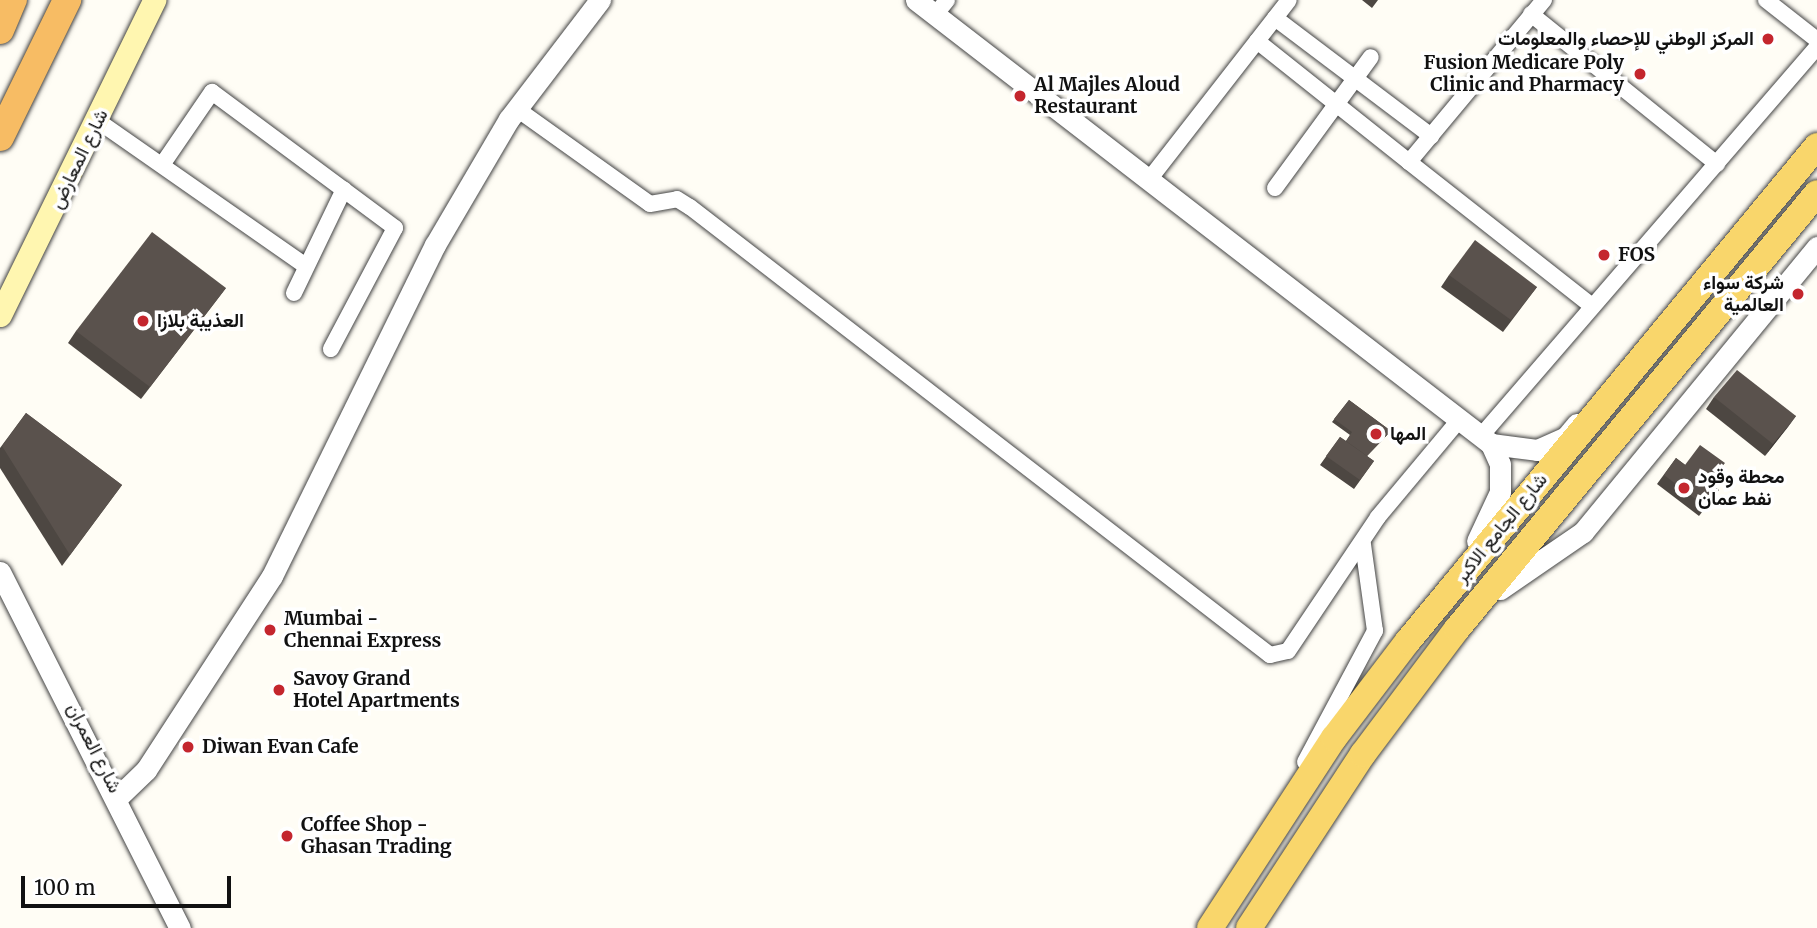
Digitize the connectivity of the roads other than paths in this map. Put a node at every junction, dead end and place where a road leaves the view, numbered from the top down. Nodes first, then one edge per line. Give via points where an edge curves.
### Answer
1 (13, 0) edge
2 (67, 0) edge
3 (154, 0) edge
4 (600, 0) edge
5 (916, 0) edge
6 (1289, 0) edge
7 (1544, 0) edge
8 (1766, 0) edge
9 (941, 7) edge
10 (1531, 15) junction
11 (1275, 18) junction
12 (0, 30) edge
13 (1817, 40) edge
14 (1257, 41) junction
15 (1817, 47) edge
16 (1371, 57) dead end
17 (1355, 79) junction
18 (1338, 102) junction
19 (517, 108) junction
20 (98, 121) junction
21 (1431, 136) junction
22 (0, 137) edge
23 (1817, 146) edge
24 (164, 162) junction
25 (1409, 162) junction
26 (1717, 164) junction
27 (1148, 181) junction
28 (1275, 188) dead end
29 (344, 189) junction
30 (1817, 193) edge
31 (1817, 247) edge
32 (306, 266) junction
33 (1817, 270) edge
34 (1791, 278) junction
35 (294, 293) dead end
36 (1592, 306) junction
37 (0, 315) edge
38 (331, 349) dead end
39 (1624, 377) junction
40 (1460, 419) junction
41 (1485, 440) junction
42 (1363, 544) junction
43 (0, 572) edge
44 (1420, 627) junction
45 (1457, 629) junction
46 (118, 797) junction
47 (1271, 831) junction
48 (180, 928) edge
49 (1210, 928) edge
50 (1249, 928) edge

1 - 12 highway
2 - 22 highway
3 - 20 main road, شارع المعارض
4 - 19 street
5 - 9 street
6 - 11 street
7 - 10 street
8 - 13 street
9 - 27 street
10 - 21 street
10 - 26 street
11 - 14 street
11 - 17 street
14 - 18 street
14 - 27 street
15 - 26 street
16 - 17 street
17 - 18 street
17 - 21 street
18 - 25 street
18 - 28 street
19 - 42 street via 650,204 677,200 690,207 1259,650 1279,656 1288,651
19 - 46 street via 435,245 272,576 146,770
20 - 24 street
20 - 37 main road, شارع المعارض
21 - 25 street
23 - 39 main road, شارع الجامع الاكبر
24 - 29 street via 212,92
24 - 32 street
25 - 36 street
26 - 36 street
27 - 40 street
29 - 32 street
29 - 38 street via 395,228
30 - 45 main road, شارع الجامع الاكبر
31 - 34 street
32 - 35 street
33 - 34 street
34 - 45 street via 1583,532 1513,577
36 - 41 street
39 - 41 street via 1566,437 1537,450
39 - 44 main road, شارع الجامع الاكبر
40 - 41 street
40 - 42 street
41 - 44 street via 1500,464 1491,522
42 - 47 street via 1375,631
43 - 46 street, شارع العمران
44 - 47 main road, شارع الجامع الاكبر
45 - 50 main road, شارع الجامع الاكبر via 1363,754
46 - 48 street, شارع العمران
47 - 49 main road, شارع الجامع الاكبر

